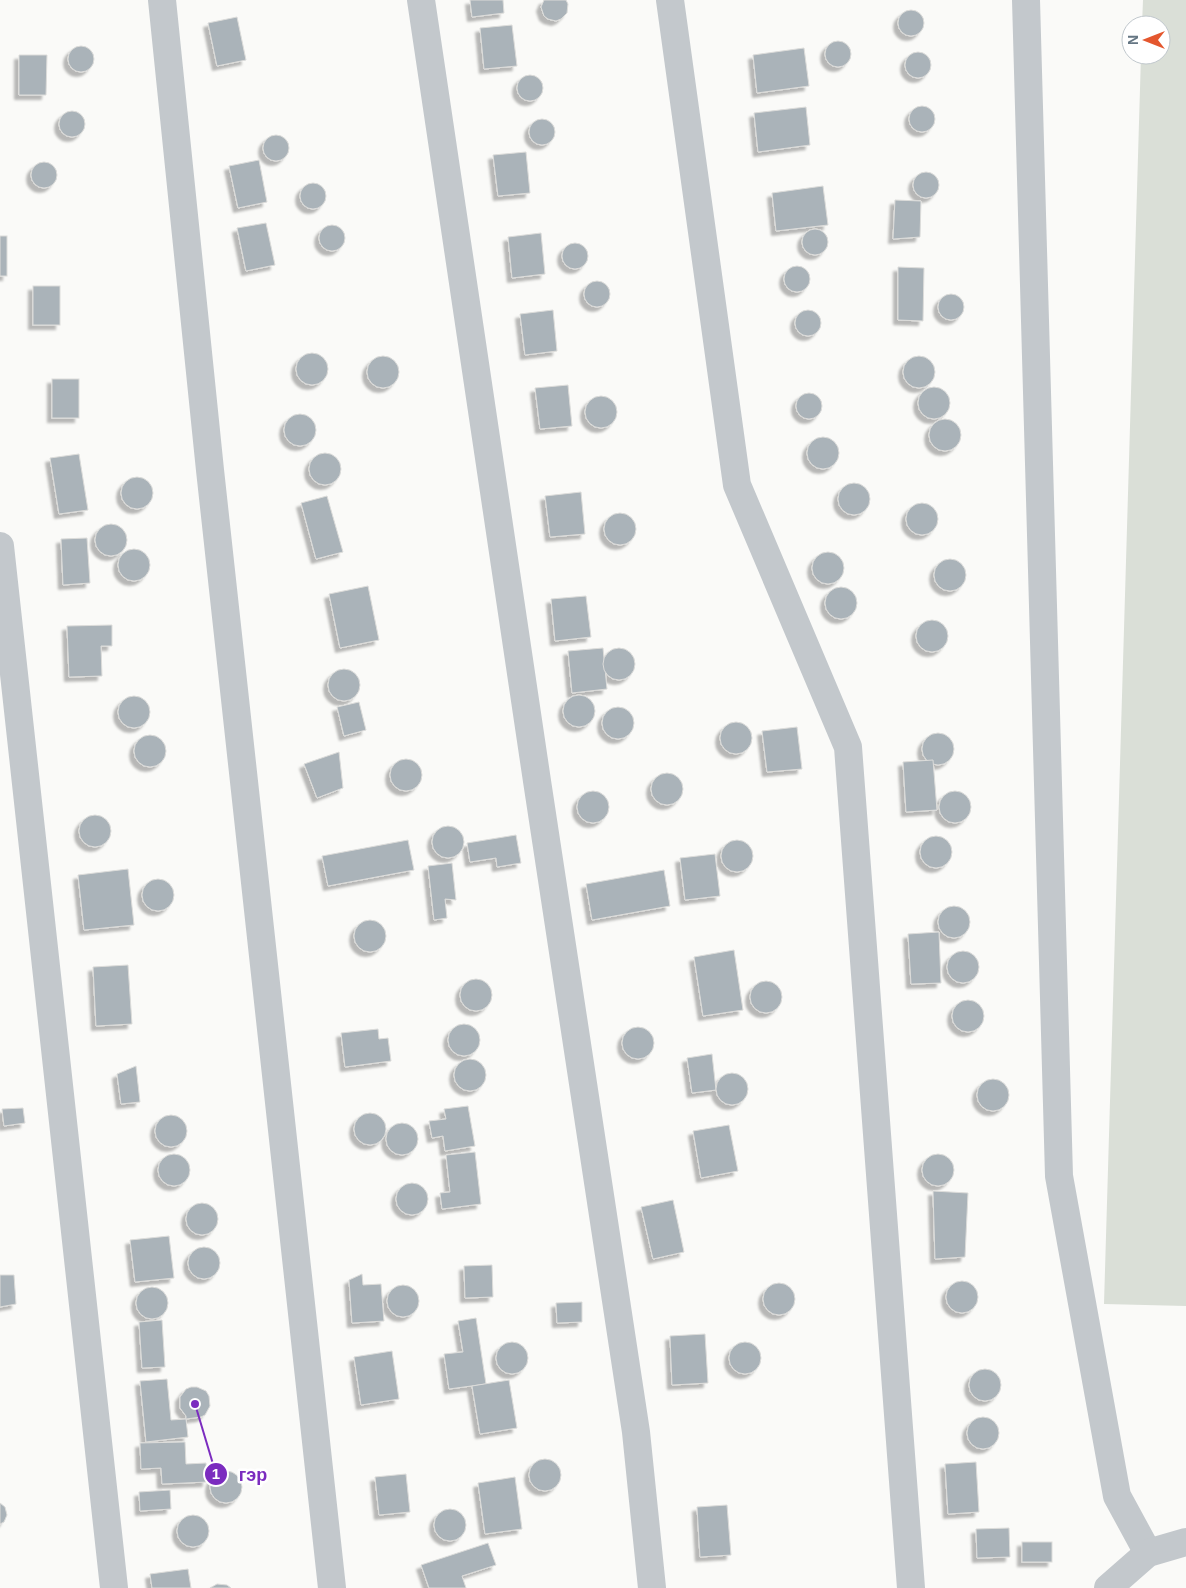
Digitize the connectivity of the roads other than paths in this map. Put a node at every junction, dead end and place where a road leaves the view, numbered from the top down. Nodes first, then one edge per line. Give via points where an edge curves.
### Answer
1 (162, 0) edge
2 (420, 0) edge
3 (670, 0) edge
4 (1026, 0) edge
5 (0, 546) edge
6 (1186, 1542) edge
7 (1148, 1553) junction
8 (114, 1588) edge
9 (332, 1588) edge
10 (652, 1588) edge
11 (911, 1588) edge
12 (1108, 1588) edge

1 - 9 street
2 - 10 street via 636,1432
3 - 11 street via 738,485 848,747
4 - 7 street via 1059,1176 1117,1496
5 - 8 street
6 - 7 street
7 - 12 street

